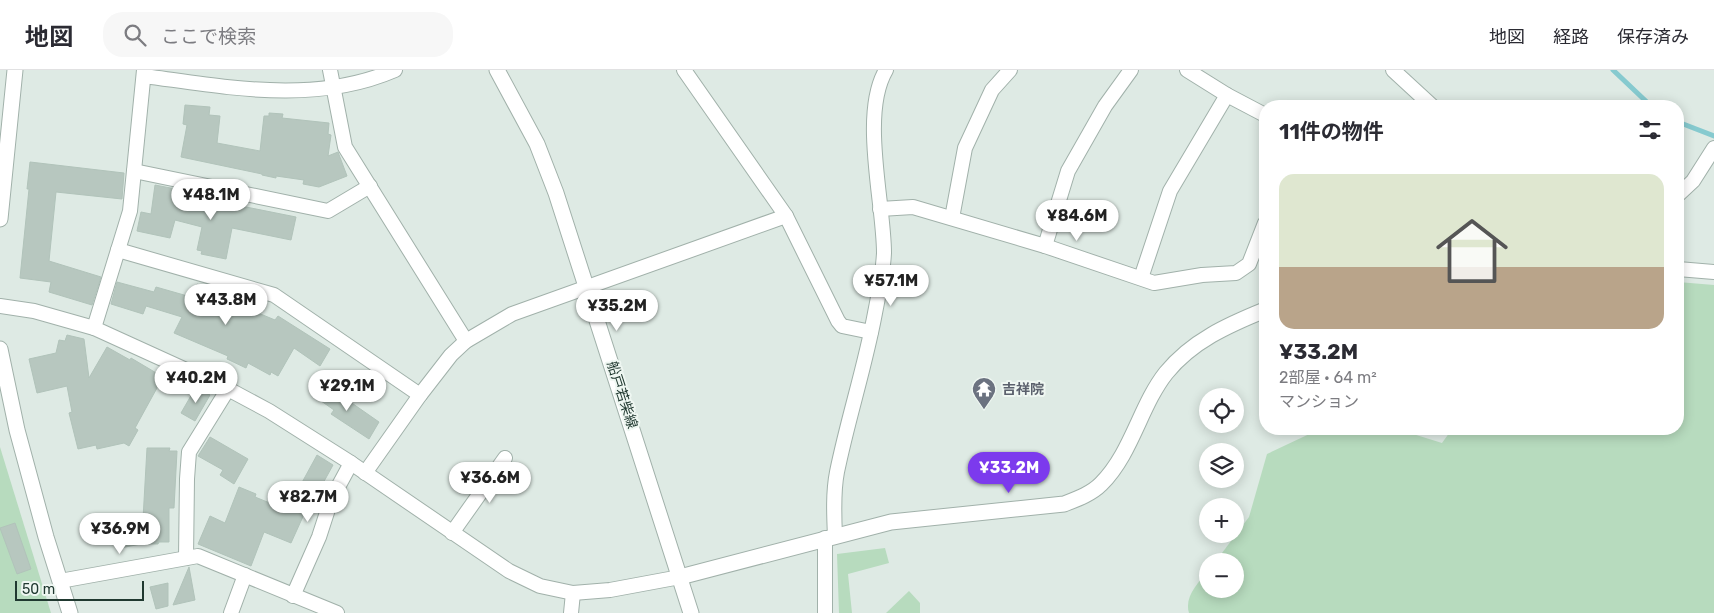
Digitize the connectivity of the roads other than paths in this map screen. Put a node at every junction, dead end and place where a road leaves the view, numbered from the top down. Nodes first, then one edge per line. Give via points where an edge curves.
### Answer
1 (15, 70) edge
2 (330, 70) edge
3 (395, 70) edge
4 (497, 70) edge
5 (684, 70) edge
6 (886, 70) edge
7 (1010, 70) edge
8 (1131, 70) edge
9 (1187, 70) edge
10 (1393, 70) edge
11 (144, 73) edge
12 (333, 89) junction
13 (1227, 95) junction
14 (1426, 100) edge
15 (1259, 112) edge
16 (1714, 148) edge
17 (134, 171) junction
18 (370, 186) junction
19 (1684, 189) edge
20 (880, 209) junction
21 (786, 216) junction
22 (952, 218) junction
23 (0, 219) edge
24 (1259, 238) edge
25 (1045, 246) junction
26 (118, 250) junction
27 (1684, 270) edge
28 (1714, 272) edge
29 (1141, 278) junction
30 (587, 288) junction
31 (0, 306) edge
32 (1259, 313) edge
33 (94, 328) junction
34 (872, 332) junction
35 (466, 341) junction
36 (0, 349) edge
37 (228, 389) junction
38 (420, 395) junction
39 (505, 458) dead end
40 (351, 463) junction
41 (365, 473) junction
42 (452, 533) junction
43 (830, 537) junction
44 (186, 558) junction
45 (245, 575) junction
46 (680, 577) junction
47 (60, 581) junction
48 (573, 593) junction
49 (293, 596) junction
50 (70, 613) edge
51 (231, 613) edge
52 (337, 613) edge
53 (572, 613) edge
54 (691, 613) edge
55 (825, 613) edge

1 - 23 street
2 - 12 street
3 - 12 street via 378,78
4 - 30 street, 船戸若柴線 via 537,144
5 - 21 street
6 - 20 street via 877,92 874,114
7 - 22 street via 992,90 965,148
8 - 25 street via 1105,106 1068,170
9 - 13 street
10 - 14 street
11 - 12 street via 240,89 288,92
11 - 17 street
12 - 18 street via 345,147
13 - 15 street
13 - 29 street via 1170,191
16 - 19 street
17 - 18 street via 328,211
17 - 26 street via 130,211
18 - 35 street
20 - 22 street via 913,207
20 - 34 street via 884,253
21 - 30 street
21 - 34 street via 838,321 842,326
22 - 25 street
24 - 29 street via 1249,264 1236,273 1202,274 1154,283
25 - 29 street
26 - 33 street
26 - 38 street via 274,295
27 - 28 street
30 - 35 street via 512,314
30 - 46 street, 船戸若柴線
31 - 33 street via 34,311
32 - 43 street via 1199,342 1166,373 1123,453 1100,485 1081,498 1064,504 891,522
33 - 37 street
34 - 43 street via 837,473
35 - 38 street
36 - 47 street via 17,430
37 - 40 street via 270,411
37 - 44 street via 189,452
38 - 41 street
39 - 42 street
40 - 41 street
40 - 49 street via 331,500
41 - 42 street
42 - 48 street via 510,571 540,586
43 - 46 street
43 - 55 street
44 - 45 street via 198,556
44 - 47 street
45 - 49 street
45 - 51 street
46 - 48 street via 610,590
46 - 54 street, 船戸若柴線
47 - 50 street
48 - 53 street
49 - 52 street

